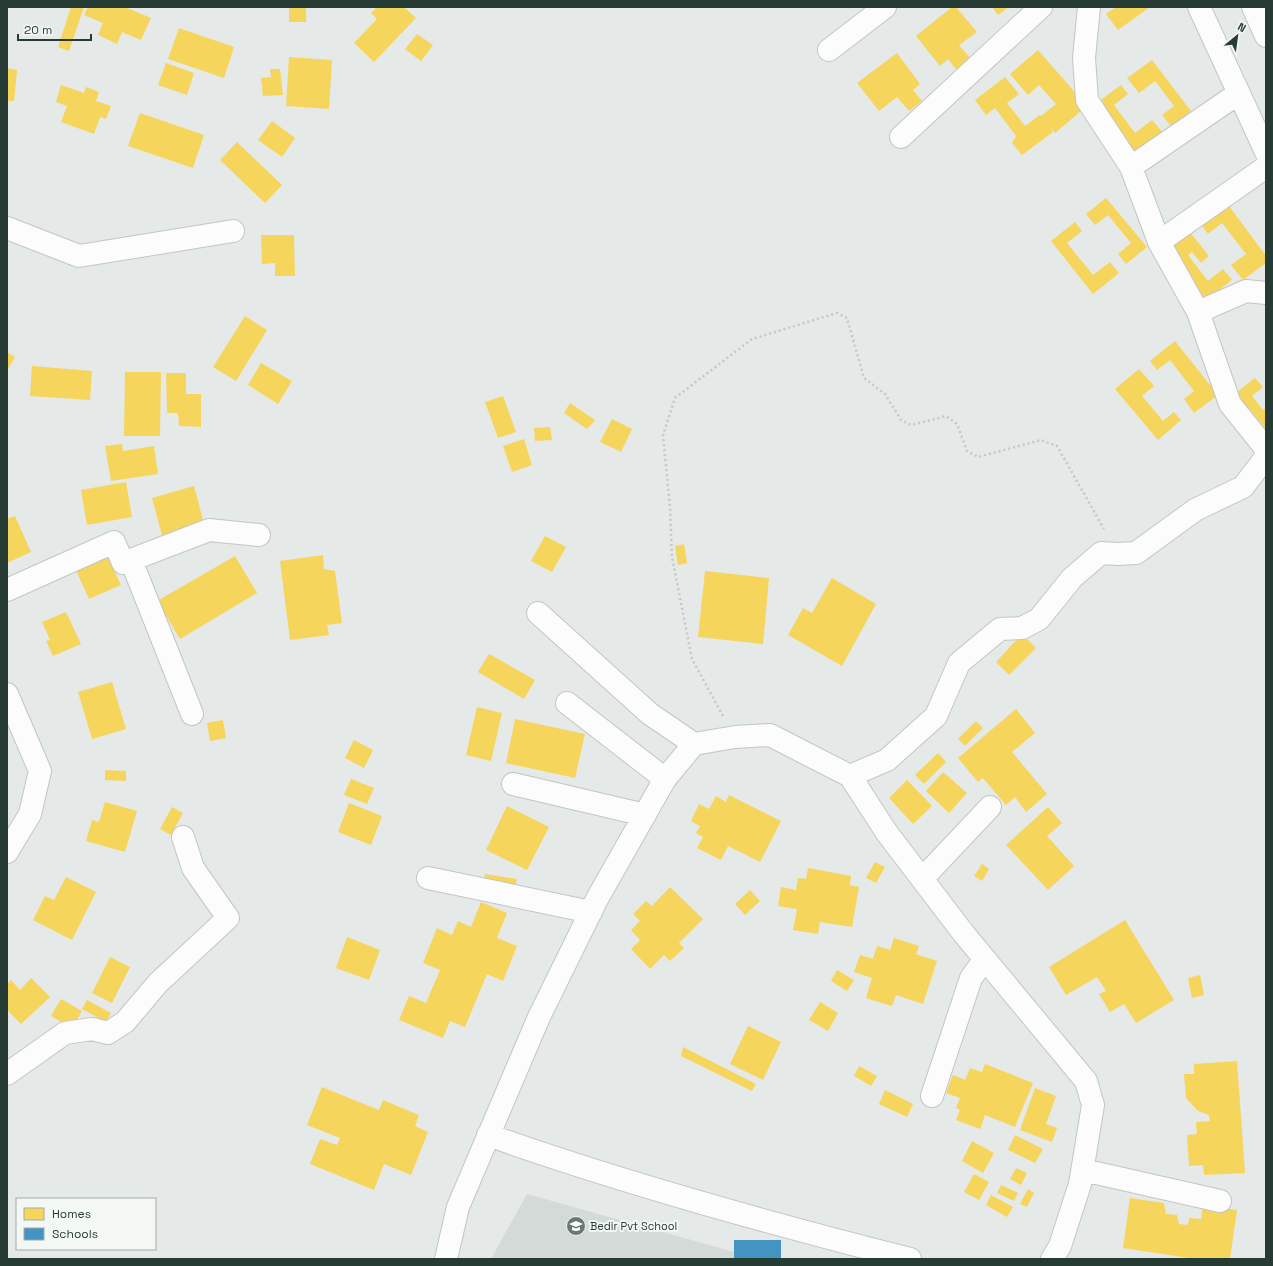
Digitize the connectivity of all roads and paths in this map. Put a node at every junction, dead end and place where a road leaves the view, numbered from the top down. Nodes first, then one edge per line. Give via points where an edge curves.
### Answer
1 (885, 7) edge
2 (1041, 7) edge
3 (1089, 7) edge
4 (1198, 7) edge
5 (1253, 7) edge
6 (1266, 36) edge
7 (829, 50) dead end
8 (1239, 93) junction
9 (901, 136) dead end
10 (1266, 152) edge
11 (1131, 167) junction
12 (1266, 167) edge
13 (7, 228) edge
14 (234, 231) dead end
15 (1158, 242) junction
16 (1266, 293) edge
17 (1198, 312) junction
18 (1266, 449) edge
19 (1266, 457) edge
20 (259, 535) dead end
21 (1118, 554) junction
22 (131, 560) junction
23 (7, 590) edge
24 (538, 613) dead end
25 (7, 694) edge
26 (567, 703) dead end
27 (192, 714) dead end
28 (735, 737) junction
29 (694, 744) junction
30 (850, 776) junction
31 (665, 779) junction
32 (513, 784) dead end
33 (990, 807) dead end
34 (645, 815) junction
35 (183, 837) dead end
36 (7, 852) edge
37 (428, 878) dead end
38 (922, 879) junction
39 (591, 912) junction
40 (985, 959) junction
41 (7, 1074) edge
42 (932, 1096) dead end
43 (488, 1135) junction
44 (1083, 1170) junction
45 (1220, 1201) dead end
46 (446, 1259) edge
47 (910, 1259) edge
48 (1052, 1259) edge

1 - 7 street
2 - 9 street
3 - 11 street via 1084,58 1087,100
4 - 8 street
5 - 6 street
8 - 10 street
8 - 11 street
11 - 15 street
12 - 15 street
13 - 14 street via 79,256
15 - 17 street
16 - 17 street via 1246,291
17 - 18 street via 1230,404
19 - 21 street via 1243,487 1195,510 1136,553
20 - 22 street via 209,530
21 - 28 path via 1056,446 1040,440 978,457 967,451 957,424 946,416 911,425 901,420 885,394 864,378 847,318 837,313 752,339 674,398 663,435 672,557 692,659
21 - 30 street via 1101,552 1072,578 1039,619 1022,628 1000,629 959,663 936,716 887,760
22 - 23 street via 123,563 114,542
22 - 27 street
24 - 29 street via 650,714
25 - 36 street via 40,771 30,814
26 - 31 street
28 - 29 street
28 - 30 street via 770,735
29 - 31 street
30 - 38 street via 887,834
31 - 34 street
32 - 34 street
33 - 38 street
34 - 39 street
35 - 41 street via 193,868 228,918 158,983 125,1022 108,1033 92,1029 65,1033
37 - 39 street
38 - 40 street
39 - 43 street via 539,1017
40 - 42 street via 971,978
40 - 44 street via 1086,1081 1092,1105
43 - 46 street via 458,1207
43 - 47 street via 578,1167 818,1236
44 - 45 street
44 - 48 street via 1060,1246

